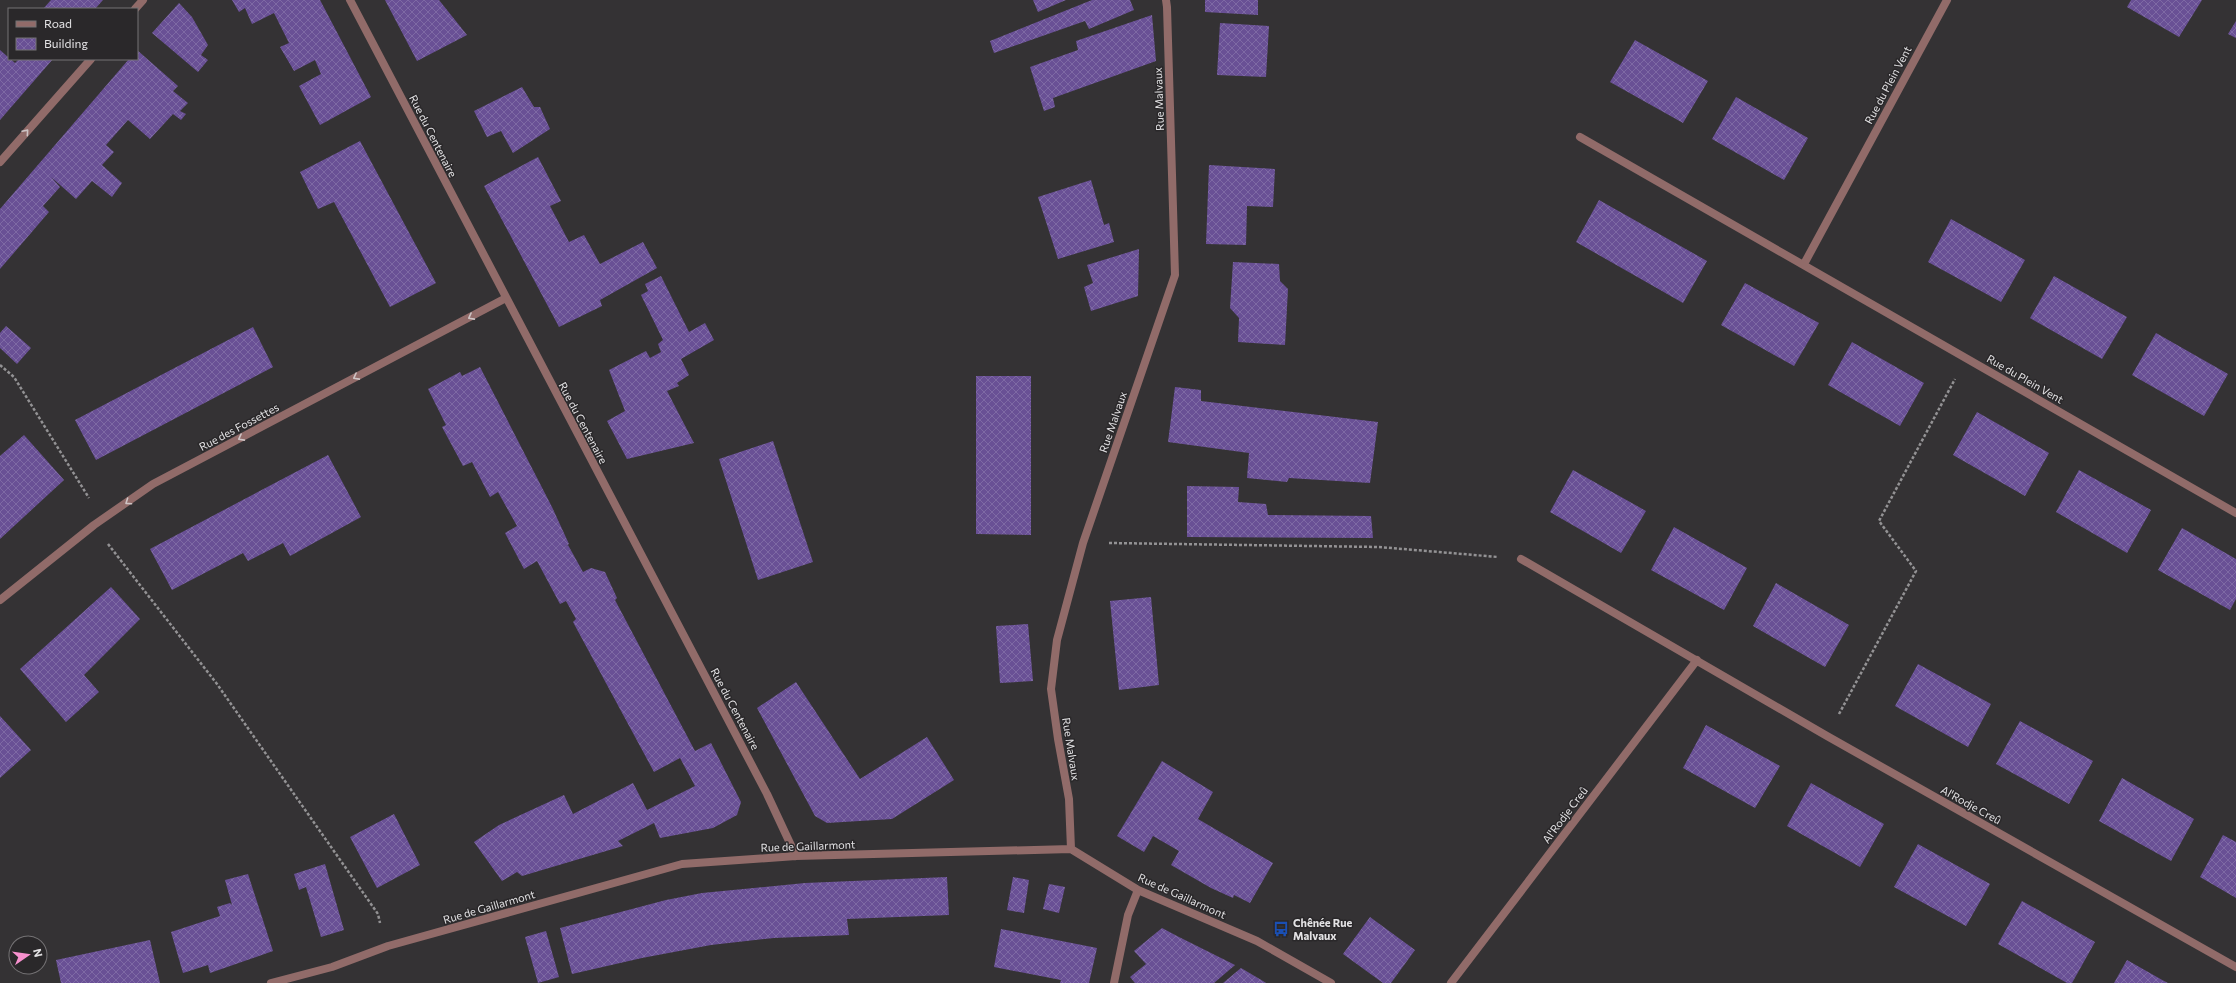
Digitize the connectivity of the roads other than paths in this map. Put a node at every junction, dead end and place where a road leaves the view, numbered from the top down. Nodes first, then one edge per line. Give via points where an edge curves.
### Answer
1 (143, 0) edge
2 (350, 0) edge
3 (1166, 0) edge
4 (1947, 0) edge
5 (136, 8) edge
6 (90, 60) edge
7 (1580, 137) dead end
8 (0, 162) edge
9 (1804, 264) junction
10 (506, 298) junction
11 (2236, 513) edge
12 (1521, 559) road end
13 (0, 600) edge
14 (1697, 660) junction
15 (1071, 849) junction
16 (796, 856) junction
17 (1138, 890) junction
18 (2236, 968) edge
19 (271, 983) edge
20 (1114, 983) edge
21 (1331, 983) edge
22 (1451, 983) edge

1 - 5 street
2 - 10 street, Rue du Centenaire
3 - 15 street, Rue Malvaux via 1175,275 1082,543 1057,640 1051,689 1069,798
4 - 9 street, Rue du Plein Vent
8 -> 6 street
7 - 9 street, Rue du Plein Vent
9 - 11 street, Rue du Plein Vent
10 -> 13 street, Rue des Fossettes via 153,484 94,525
10 - 16 street, Rue du Centenaire via 767,794
12 - 14 street, Al'Rodje Creû
14 - 18 street, Al'Rodje Creû
14 - 22 street, Al'Rodje Creû
15 - 16 street, Rue de Gaillarmont
15 - 17 street, Rue de Gaillarmont
16 - 19 street, Rue de Gaillarmont via 682,864 388,946 332,967
17 - 20 street via 1128,915
17 - 21 street, Rue de Gaillarmont via 1257,941

